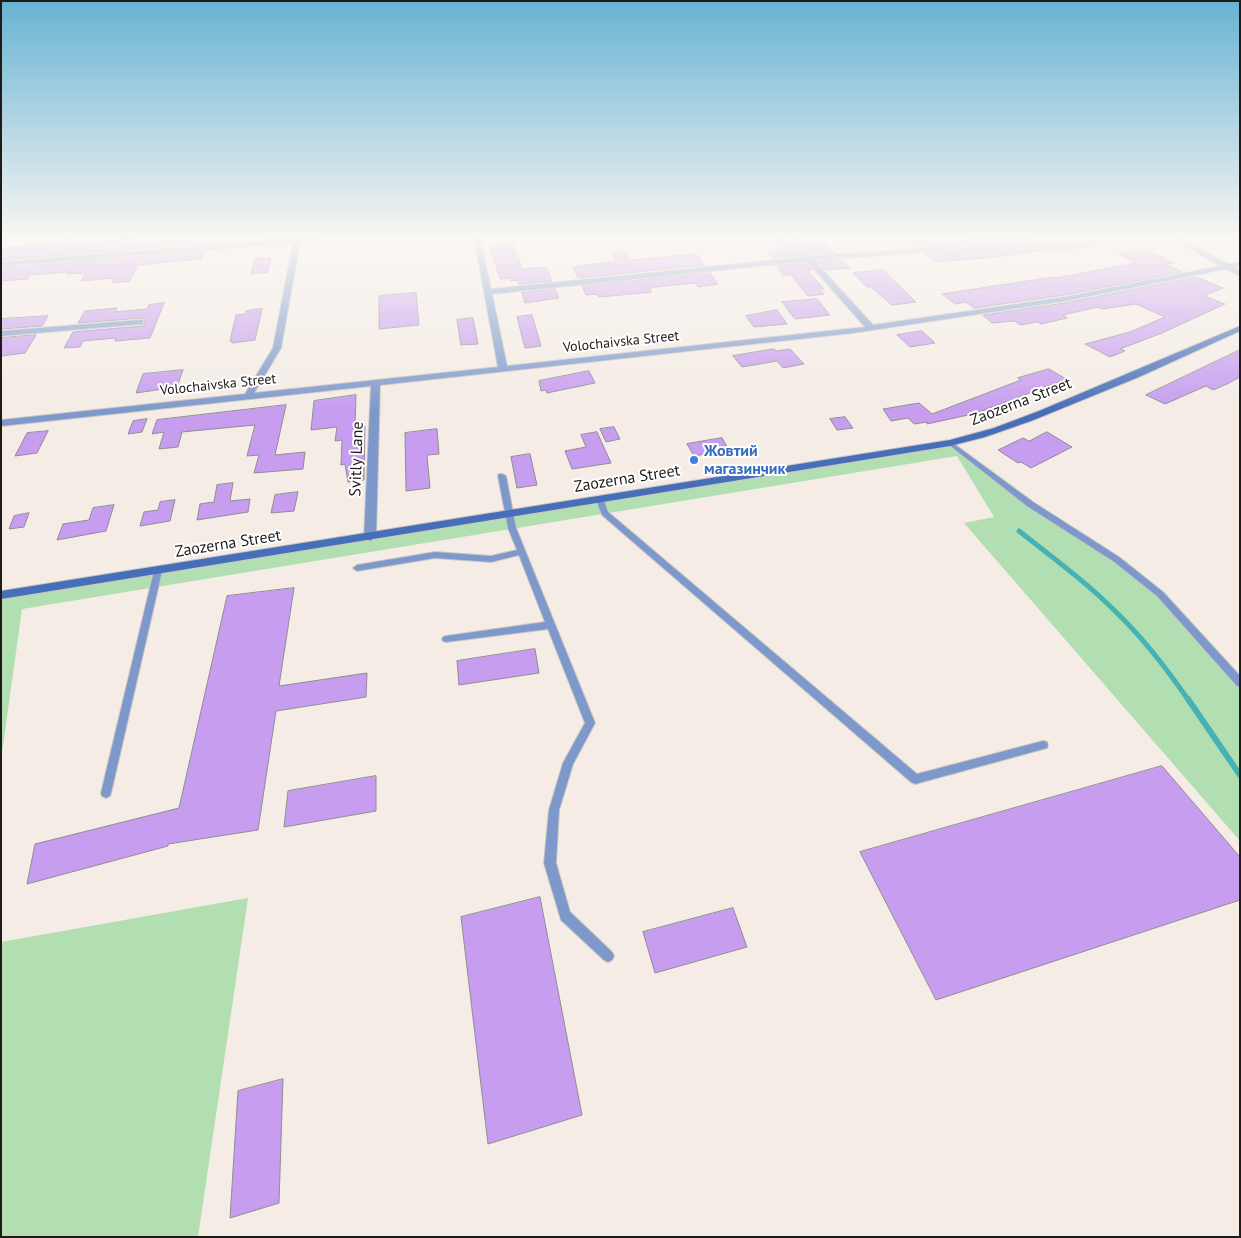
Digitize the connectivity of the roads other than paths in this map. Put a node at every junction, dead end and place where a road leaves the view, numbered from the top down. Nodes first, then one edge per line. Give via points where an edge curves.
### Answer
1 (287, 296) edge
2 (489, 296) edge
3 (842, 296) edge
4 (1081, 296) edge
5 (140, 322) dead end
6 (871, 328) junction
7 (1240, 328) edge
8 (1, 334) edge
9 (502, 368) junction
10 (376, 382) junction
11 (248, 396) junction
12 (1, 422) edge
13 (950, 443) junction
14 (502, 476) dead end
15 (600, 500) junction
16 (509, 514) junction
17 (370, 537) junction
18 (522, 552) junction
19 (357, 568) dead end
20 (158, 572) junction
21 (1, 595) edge
22 (551, 625) junction
23 (446, 639) dead end
24 (1240, 683) edge
25 (1042, 745) dead end
26 (106, 793) dead end
27 (608, 956) dead end

1 - 11 street via 277,348
2 - 9 street
3 - 6 street
4 - 6 street, Volochaivska Street
5 - 8 street
6 - 9 street, Volochaivska Street
7 - 13 street, Zaozerna Street via 1029,418 982,436
9 - 10 street, Volochaivska Street
10 - 11 street, Volochaivska Street
10 - 17 street, Svitly Lane
11 - 12 street, Volochaivska Street
13 - 15 street, Zaozerna Street
13 - 24 lane via 1030,504 1116,559 1160,594
14 - 16 lane
15 - 16 street, Zaozerna Street
15 - 25 lane via 606,513 915,779
16 - 17 street, Zaozerna Street
16 - 18 lane
17 - 20 street, Zaozerna Street
18 - 19 lane via 491,559 435,555
18 - 22 lane
20 - 21 street, Zaozerna Street
20 - 26 lane
22 - 23 lane
22 - 27 lane via 590,723 568,763 554,810 550,862 565,916

